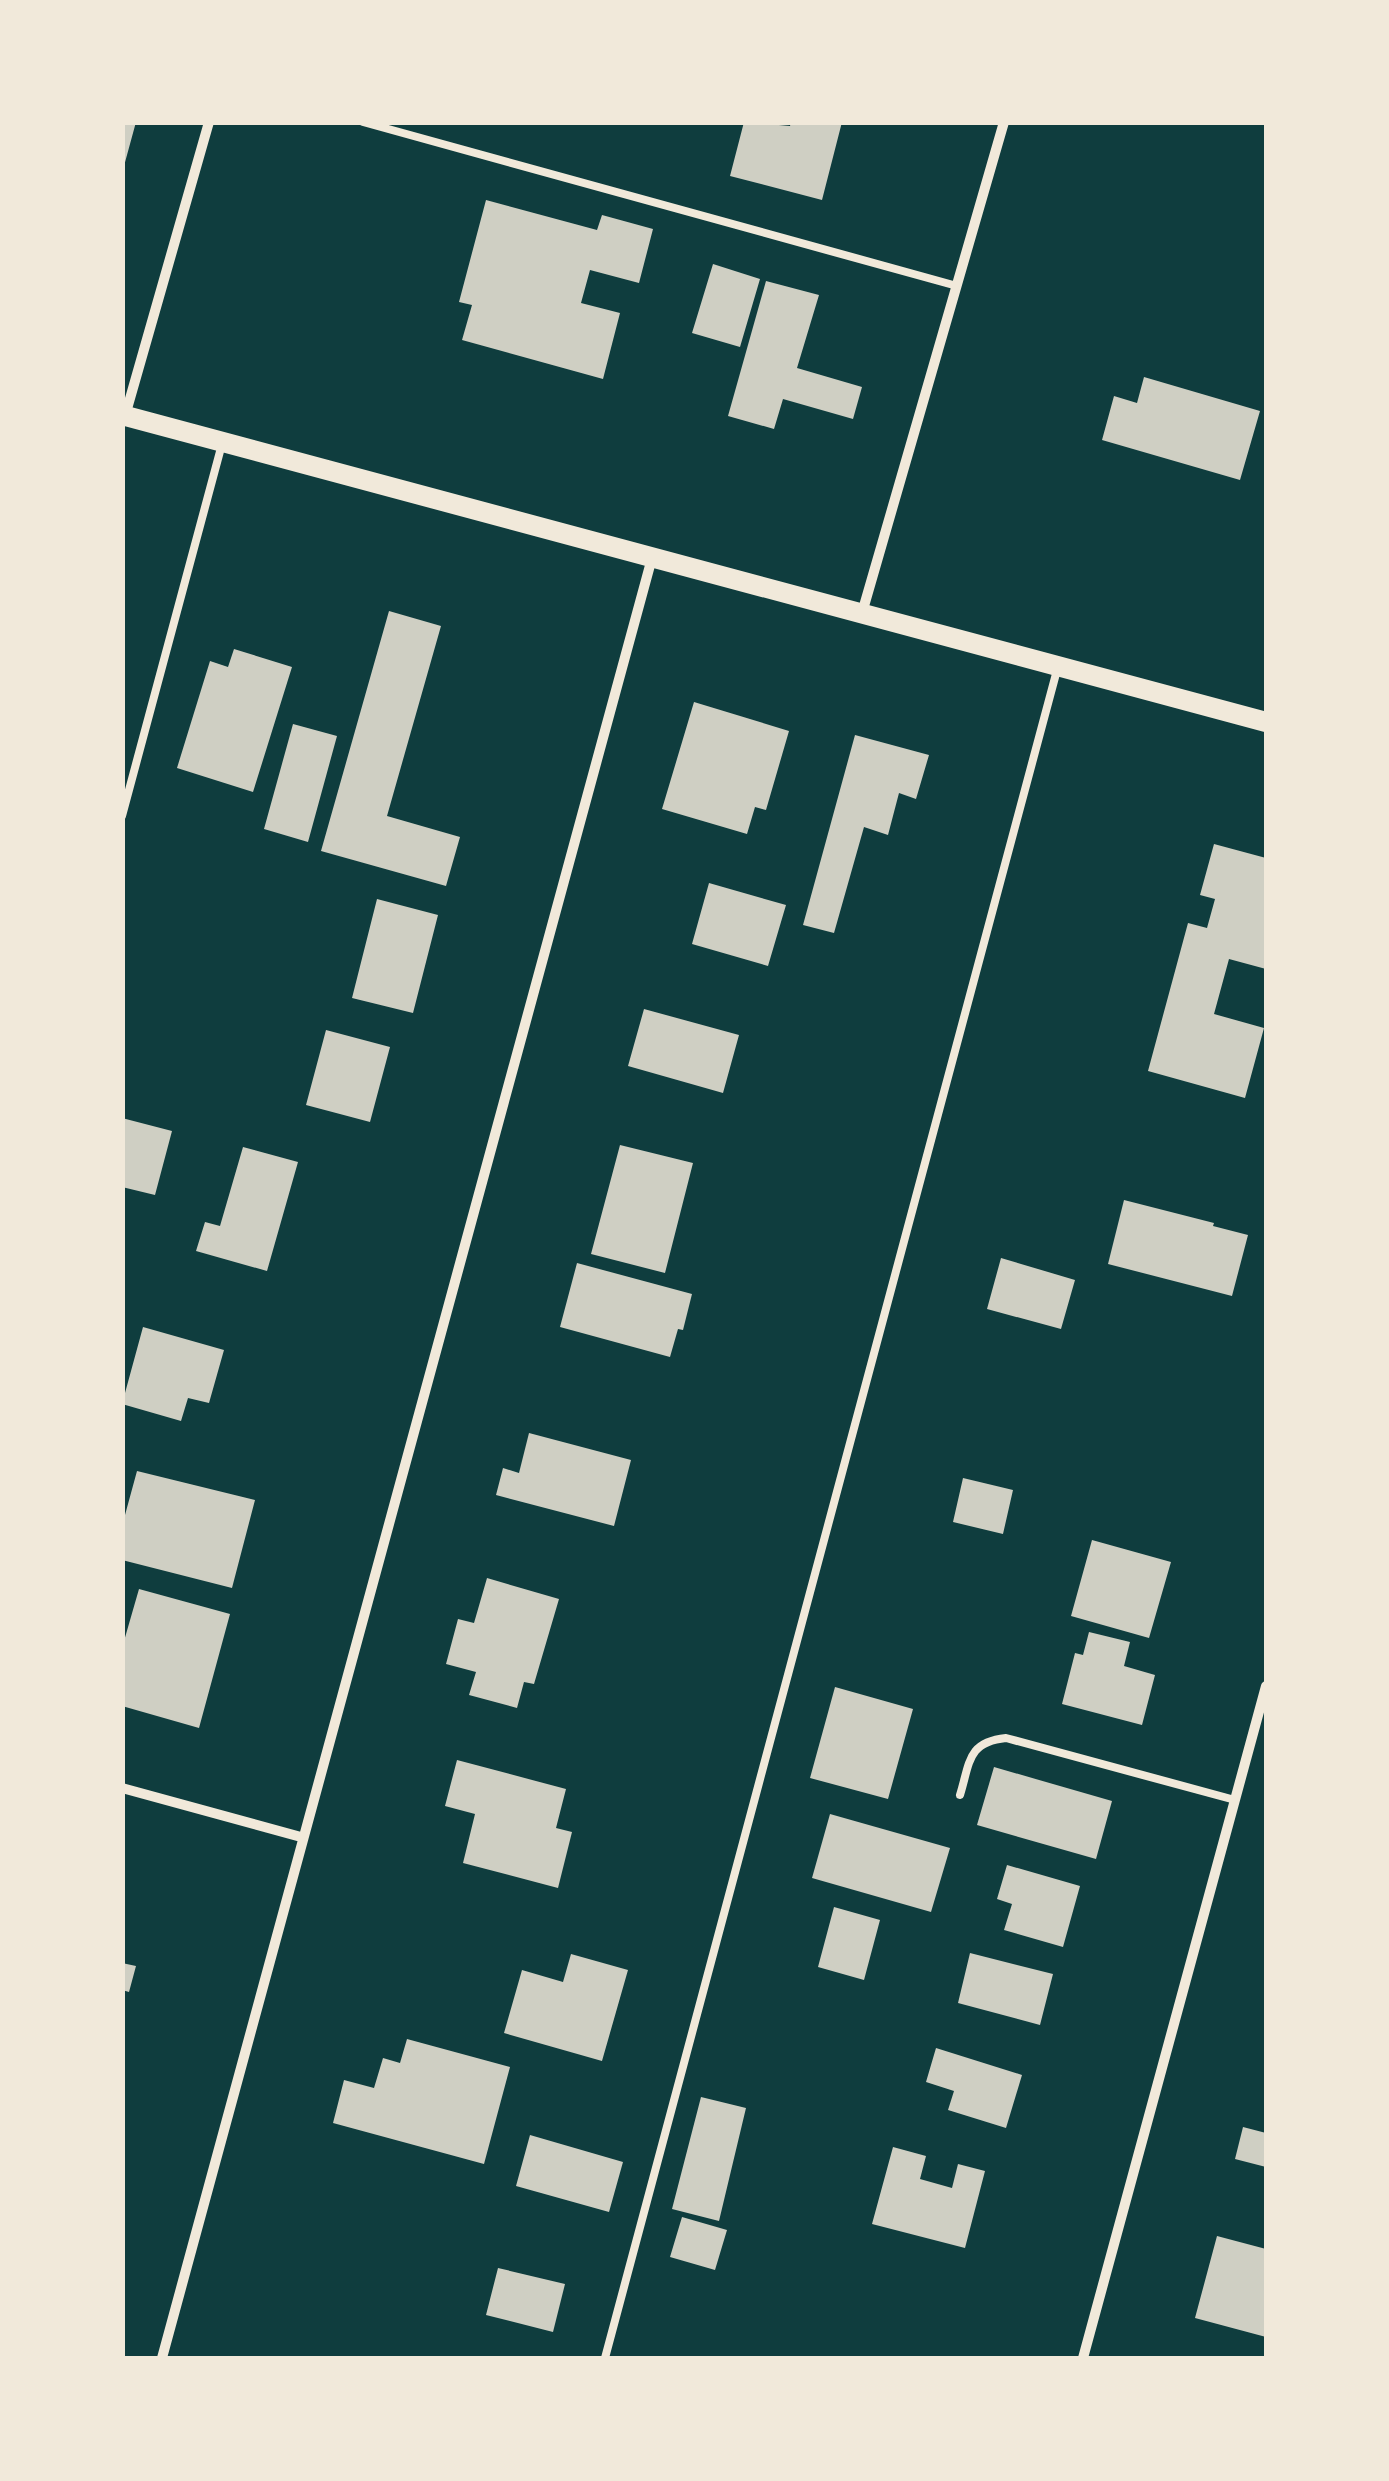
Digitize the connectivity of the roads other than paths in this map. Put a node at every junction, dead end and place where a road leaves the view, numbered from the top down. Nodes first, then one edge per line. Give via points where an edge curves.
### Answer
1 (209, 122) edge
2 (363, 122) edge
3 (1004, 122) edge
4 (957, 286) junction
5 (124, 416) edge
6 (223, 442) junction
7 (652, 557) junction
8 (862, 613) junction
9 (1058, 665) junction
10 (1266, 722) edge
11 (122, 816) edge
12 (1266, 1686) edge
13 (122, 1788) edge
14 (960, 1796) dead end
15 (1236, 1800) junction
16 (301, 1837) junction
17 (162, 2358) edge
18 (605, 2358) edge
19 (1083, 2358) edge

1 - 5 street
2 - 4 lane
3 - 4 street
4 - 8 street
5 - 6 main road
6 - 7 main road
6 - 11 lane
7 - 8 main road
7 - 16 street
8 - 9 main road
9 - 10 main road
9 - 18 lane
12 - 15 street
13 - 16 street
14 - 15 lane via 974,1748 1006,1738
15 - 19 street
16 - 17 street

